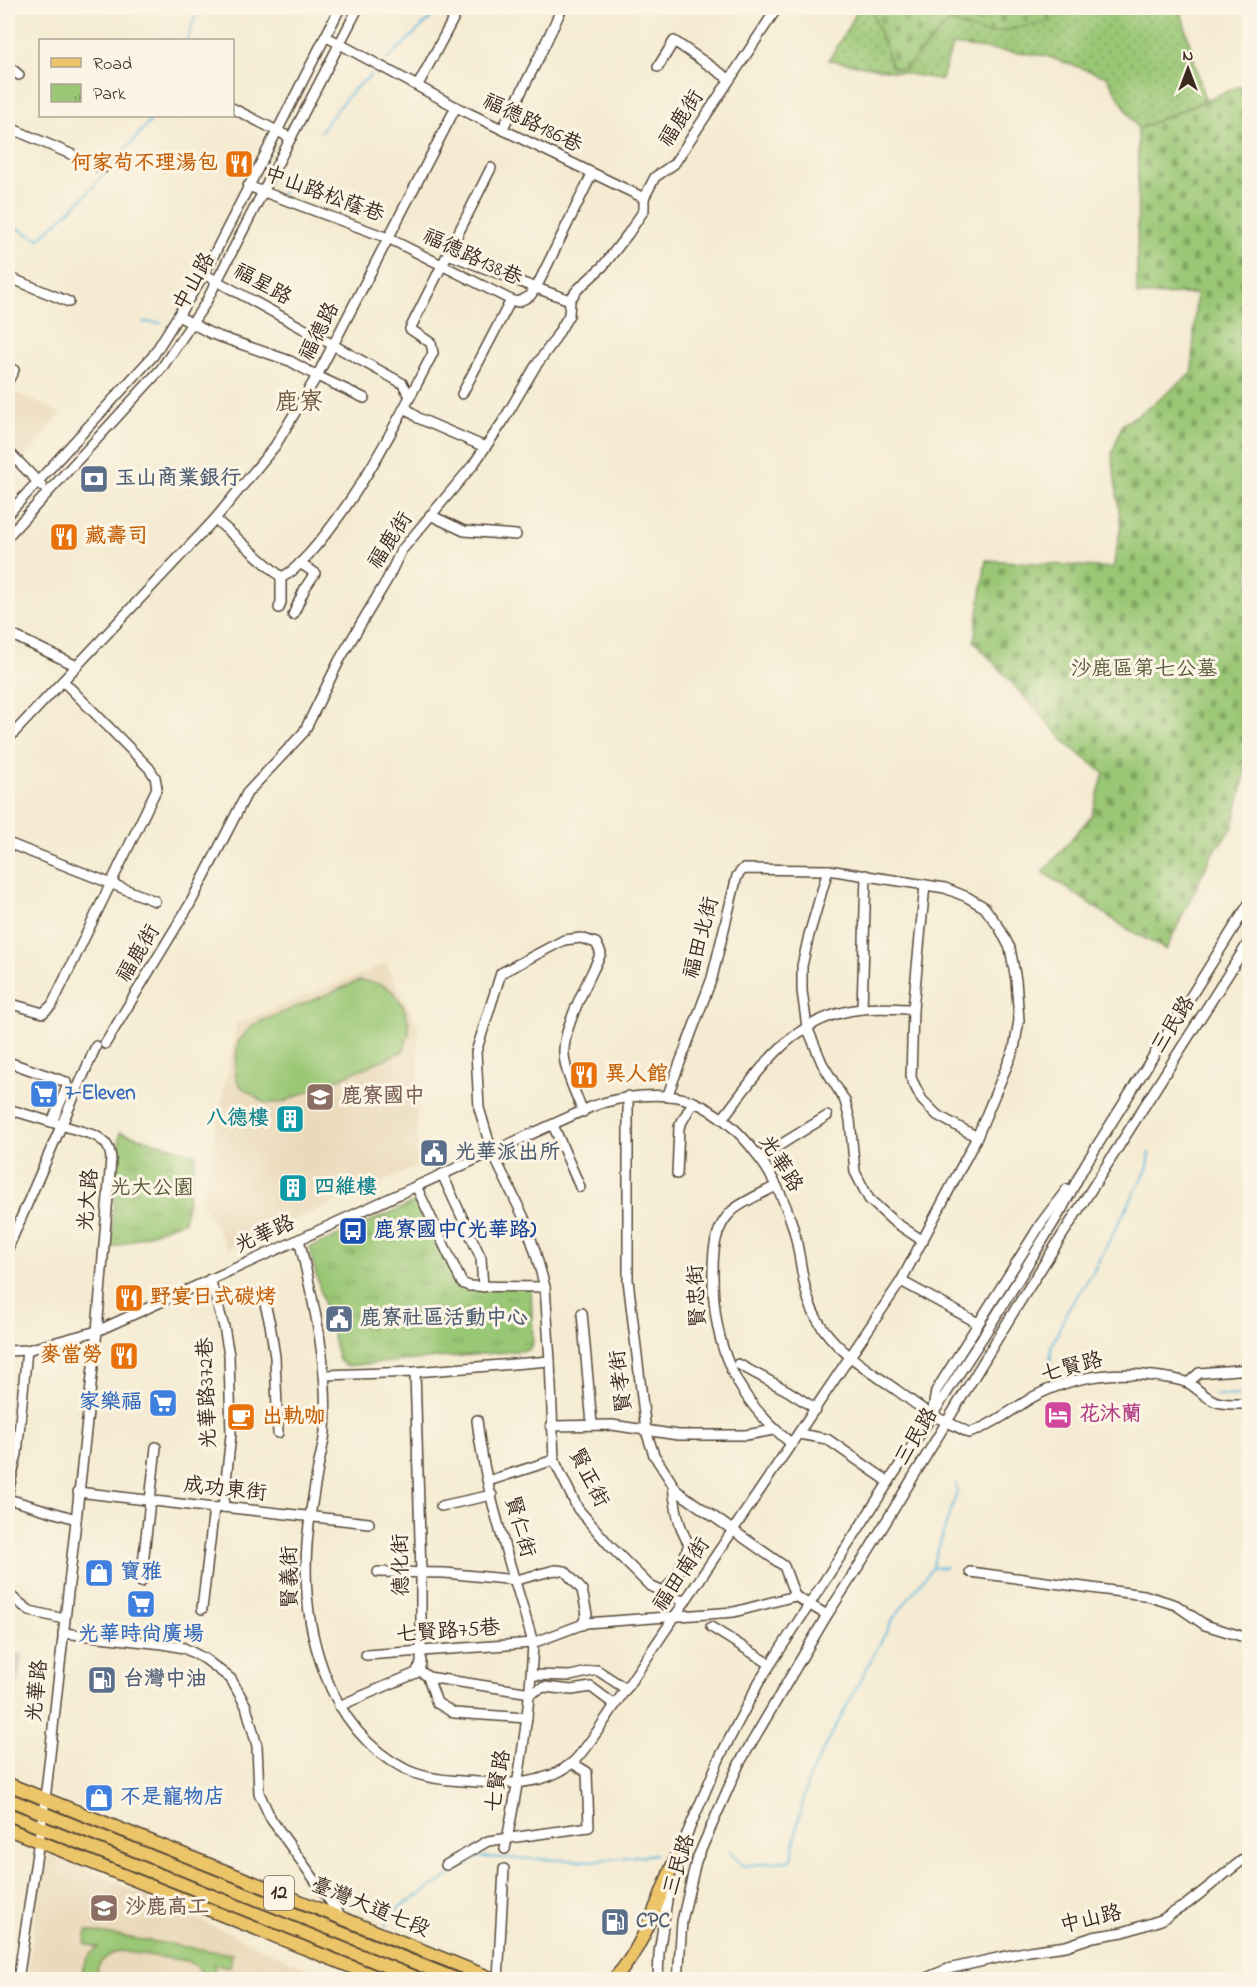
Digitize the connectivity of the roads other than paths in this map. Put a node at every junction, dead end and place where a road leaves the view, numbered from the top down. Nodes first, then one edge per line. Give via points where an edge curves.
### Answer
1 (340, 8) edge
2 (357, 8) edge
3 (459, 8) edge
4 (562, 8) edge
5 (777, 8) edge
6 (325, 36) junction
7 (339, 43) junction
8 (8, 66) edge
9 (658, 67) dead end
10 (19, 75) dead end
11 (729, 79) junction
12 (418, 85) junction
13 (456, 107) junction
14 (234, 109) edge
15 (8, 127) edge
16 (502, 128) junction
17 (277, 130) junction
18 (291, 138) junction
19 (103, 168) dead end
20 (491, 168) dead end
21 (592, 174) junction
22 (248, 186) junction
23 (263, 192) junction
24 (644, 198) junction
25 (388, 238) junction
26 (448, 254) junction
27 (442, 265) junction
28 (204, 274) junction
29 (8, 277) edge
30 (217, 280) junction
31 (536, 288) junction
32 (511, 300) junction
33 (570, 300) junction
34 (69, 302) dead end
35 (178, 316) junction
36 (193, 323) junction
37 (333, 345) junction
38 (11, 369) edge
39 (317, 376) junction
40 (8, 381) edge
41 (462, 394) dead end
42 (410, 396) junction
43 (364, 398) dead end
44 (405, 407) junction
45 (485, 447) junction
46 (8, 451) edge
47 (37, 482) junction
48 (48, 491) junction
49 (8, 514) edge
50 (430, 515) junction
51 (215, 519) junction
52 (516, 535) dead end
53 (8, 536) edge
54 (300, 563) junction
55 (281, 577) junction
56 (279, 608) dead end
57 (293, 615) dead end
58 (8, 633) edge
59 (77, 666) junction
60 (63, 681) junction
61 (8, 739) edge
62 (8, 843) edge
63 (828, 870) junction
64 (866, 875) junction
65 (111, 885) junction
66 (925, 885) junction
67 (155, 901) dead end
68 (1250, 902) edge
69 (1250, 940) edge
70 (8, 1003) edge
71 (862, 1009) junction
72 (913, 1009) junction
73 (807, 1027) junction
74 (1150, 1059) junction
75 (8, 1062) edge
76 (1168, 1068) junction
77 (628, 1096) junction
78 (667, 1097) junction
79 (693, 1102) junction
80 (8, 1109) edge
81 (583, 1112) junction
82 (827, 1116) dead end
83 (722, 1119) junction
84 (57, 1123) junction
85 (553, 1125) junction
86 (977, 1137) junction
87 (492, 1152) junction
88 (759, 1158) junction
89 (1085, 1165) junction
90 (442, 1174) junction
91 (677, 1174) dead end
92 (416, 1186) junction
93 (776, 1186) junction
94 (580, 1187) dead end
95 (299, 1239) junction
96 (923, 1241) junction
97 (8, 1248) edge
98 (210, 1279) junction
99 (901, 1281) junction
100 (483, 1287) junction
101 (544, 1287) junction
102 (262, 1292) dead end
103 (582, 1313) dead end
104 (978, 1323) junction
105 (97, 1331) junction
106 (27, 1350) junction
107 (8, 1351) edge
108 (851, 1357) junction
109 (550, 1361) junction
110 (738, 1364) dead end
111 (1250, 1369) edge
112 (415, 1372) junction
113 (324, 1375) junction
114 (1188, 1383) junction
115 (1250, 1404) edge
116 (816, 1409) junction
117 (932, 1415) junction
118 (477, 1420) dead end
119 (948, 1421) junction
120 (592, 1424) junction
121 (551, 1426) junction
122 (774, 1430) junction
123 (646, 1431) junction
124 (278, 1433) dead end
125 (799, 1434) junction
126 (792, 1444) junction
127 (156, 1447) dead end
128 (554, 1460) junction
129 (488, 1481) junction
130 (889, 1482) junction
131 (673, 1484) junction
132 (8, 1492) edge
133 (78, 1492) junction
134 (492, 1495) junction
135 (8, 1499) edge
136 (150, 1500) junction
137 (441, 1506) dead end
138 (219, 1508) junction
139 (310, 1517) junction
140 (76, 1519) junction
141 (369, 1523) dead end
142 (734, 1530) junction
143 (378, 1572) dead end
144 (421, 1572) junction
145 (970, 1572) dead end
146 (516, 1580) junction
147 (141, 1582) dead end
148 (663, 1592) junction
149 (8, 1594) edge
150 (795, 1596) junction
151 (685, 1602) junction
152 (809, 1606) junction
153 (202, 1609) dead end
154 (827, 1615) junction
155 (675, 1617) junction
156 (64, 1619) junction
157 (582, 1625) junction
158 (711, 1627) dead end
159 (63, 1633) junction
160 (1244, 1637) dead end
161 (533, 1643) junction
162 (422, 1652) junction
163 (366, 1655) dead end
164 (770, 1664) junction
165 (418, 1669) junction
166 (532, 1675) junction
167 (428, 1677) junction
168 (626, 1689) junction
169 (531, 1693) junction
170 (615, 1705) junction
171 (339, 1706) junction
172 (527, 1718) junction
173 (572, 1763) junction
174 (8, 1784) edge
175 (518, 1784) junction
176 (8, 1799) edge
177 (45, 1800) junction
178 (698, 1805) junction
179 (63, 1807) junction
180 (718, 1812) junction
181 (8, 1814) edge
182 (42, 1814) junction
183 (40, 1828) junction
184 (8, 1829) edge
185 (507, 1838) junction
186 (38, 1842) junction
187 (505, 1849) dead end
188 (1250, 1854) edge
189 (676, 1857) junction
190 (446, 1865) dead end
191 (504, 1869) dead end
192 (342, 1918) junction
193 (8, 1965) edge
194 (20, 1966) junction
195 (18, 1980) edge
196 (384, 1980) edge
197 (421, 1980) edge
198 (458, 1980) edge
199 (497, 1980) edge
200 (613, 1980) edge
201 (658, 1980) edge
202 (678, 1980) edge
203 (921, 1980) edge

1 - 6 street, 中山路
2 - 7 street, 中山路
3 - 12 street
4 - 16 street
5 - 11 street, 福鹿街
6 - 7 street
6 - 17 street, 中山路
7 - 12 street
7 - 18 street, 中山路
8 - 10 street
9 - 11 street via 674,41
11 - 24 street, 福鹿街 via 675,164 655,177
12 - 13 street
13 - 16 street, 福德路186巷
13 - 25 street, 福德路
14 - 17 street
15 - 19 street
16 - 21 street, 福德路186巷
17 - 18 street
17 - 22 street, 中山路
18 - 23 street, 中山路
20 - 26 street
21 - 24 street, 福德路186巷
21 - 31 street, 福德路186巷
22 - 23 street, 中山路松蔭巷
22 - 28 street, 中山路
23 - 25 street, 中山路松蔭巷
23 - 30 street, 中山路
24 - 33 street, 福鹿街 via 644,210 628,234 603,267
25 - 27 street, 福德路138巷
25 - 37 street, 福德路
26 - 27 street
26 - 31 street
27 - 32 street, 福德路138巷
27 - 42 street via 410,329 430,343 433,353
28 - 30 street, 福星路
28 - 35 street, 中山路
29 - 34 street
30 - 36 street, 中山路
30 - 37 street, 福星路
31 - 32 street, 福德路138巷 via 518,302
31 - 33 street, 福德路138巷
32 - 41 street
33 - 45 street, 福鹿街 via 564,324
35 - 36 street
35 - 47 street, 中山路 via 153,356
36 - 39 street via 212,334 290,361
36 - 48 street, 中山路 via 162,369
37 - 39 street, 福德路
37 - 42 street, 福星路 via 402,383
38 - 40 street
39 - 43 street
39 - 51 street, 福德路 via 275,446
42 - 44 street
44 - 45 street via 418,418
44 - 54 street via 352,500
45 - 50 street, 福鹿街
46 - 47 street
47 - 48 street
47 - 49 street, 中山路
48 - 53 street, 中山路
50 - 52 street via 464,531
50 - 84 street, 福鹿街 via 401,551 304,732 247,793 190,904 100,1045
51 - 55 street
51 - 59 street, 福德路
54 - 55 street
54 - 57 street via 315,573
55 - 56 street
58 - 59 street
59 - 60 street, 福德路
60 - 61 street, 福德路
60 - 65 street via 149,768 158,788
62 - 65 street
63 - 64 street, 福田北街
63 - 73 street via 802,966
63 - 78 street, 福田北街 via 743,869 737,876 712,978
64 - 66 street, 福田北街
64 - 71 street
65 - 67 street
65 - 70 street via 52,1005 43,1013
66 - 72 street
66 - 86 street, 福田北街 via 945,888 984,907 1010,948 1017,980 1019,1020 1014,1049
68 - 74 street, 三民路
69 - 76 street, 三民路
71 - 72 street
71 - 73 street via 818,1020
72 - 86 street via 911,1078 922,1100 937,1115
73 - 83 street via 789,1038 767,1061
73 - 96 street via 844,1101 850,1120 855,1172 869,1199
74 - 76 street
74 - 89 street, 三民路
75 - 84 street via 66,1082
76 - 119 street, 三民路
77 - 78 street, 光華路
77 - 81 street, 光華路
77 - 123 street, 賢孝街 via 628,1280
78 - 79 street, 光華路
79 - 83 street, 光華路
79 - 91 street via 679,1127
80 - 84 street, 光大路
81 - 85 street, 光華路
81 - 87 street, 賢正街 via 564,1049 601,953 596,943 581,938 564,940 501,973 476,1052 479,1108
82 - 88 street
83 - 88 street, 光華路
84 - 97 street, 福鹿街
84 - 105 street, 光大路 via 94,1135 110,1148
85 - 87 street, 光華路
85 - 94 street
86 - 96 street, 福田北街
87 - 90 street, 光華路
87 - 101 street, 賢正街 via 524,1218
88 - 93 street, 光華路
89 - 104 street, 三民路 via 1042,1222
89 - 117 street, 三民路 via 1062,1209
90 - 92 street, 光華路
90 - 100 street via 481,1258
92 - 95 street, 光華路
92 - 100 street via 462,1283
93 - 108 street, 光華路 via 800,1250 806,1293 816,1319
93 - 122 street, 賢忠街 via 732,1211 718,1232 713,1253 714,1316 726,1359 749,1401
95 - 98 street, 光華路
95 - 113 street, 賢義街 via 319,1324
96 - 99 street, 福田北街
98 - 105 street, 光華路
98 - 138 street, 光華路372巷 via 229,1355 231,1435
99 - 104 street
99 - 108 street, 福田北街
100 - 101 street
101 - 109 street, 賢正街
102 - 124 street via 275,1357
103 - 120 street
104 - 117 street, 三民路 via 936,1391
105 - 106 street
105 - 133 street, 光華路
106 - 107 street
106 - 132 street via 17,1454
108 - 116 street, 福田南街
108 - 117 street, 光華路
109 - 112 street
109 - 121 street, 賢正街
110 - 116 street
111 - 114 street via 1199,1373
112 - 113 street
112 - 144 street, 德化街
113 - 139 street, 賢義街 via 325,1433
114 - 115 street via 1217,1402
114 - 119 street, 七賢路 via 1167,1378 1098,1375 1035,1396 969,1433
116 - 125 street, 福田南街
117 - 119 street, 光華路
117 - 130 street, 三民路
118 - 129 street, 賢仁街
119 - 154 street, 三民路
120 - 121 street
120 - 123 street
121 - 128 street, 賢正街
122 - 123 street via 735,1435
122 - 126 street, 賢忠街
123 - 131 street, 賢孝街 via 654,1455
125 - 126 street, 福田南街
125 - 130 street via 827,1439
126 - 142 street, 福田南街
127 - 136 street
128 - 129 street
128 - 148 street, 賢正街 via 578,1509 650,1586
129 - 134 street, 賢仁街
130 - 152 street, 三民路
131 - 142 street, 賢孝街 via 677,1491
131 - 148 street via 675,1508 689,1544 678,1574
133 - 136 street, 成功東街
133 - 140 street, 光華路
134 - 137 street
134 - 146 street, 賢仁街
135 - 140 street
136 - 138 street, 成功東街
136 - 147 street
138 - 139 street, 成功東街
138 - 153 street, 光華路372巷
139 - 141 street, 成功東街
139 - 171 street, 賢義街 via 306,1571 310,1620 317,1652
140 - 156 street, 光華路
142 - 150 street, 賢孝街 via 784,1566
142 - 151 street, 福田南街
143 - 144 street
144 - 146 street
144 - 162 street, 德化街
145 - 160 street via 1143,1595 1176,1605 1205,1625
146 - 157 street via 555,1569 565,1571 582,1590 587,1614
146 - 161 street, 賢仁街
148 - 151 street, 賢正街
149 - 156 street via 30,1611
150 - 152 street
150 - 155 street via 734,1612
151 - 155 street, 福田南街
152 - 154 street
152 - 164 street, 三民路
154 - 180 street, 三民路 via 739,1764
155 - 157 street
155 - 168 street, 福田南街
156 - 159 street, 光華路
157 - 161 street
158 - 164 street
159 - 177 street, 光華路
159 - 192 street via 184,1648 231,1679 246,1706 257,1746 259,1793 271,1819
161 - 162 street, 七賢路75巷
161 - 166 street, 七賢路
162 - 163 street, 七賢路75巷
162 - 165 street, 德化街
164 - 178 street, 三民路
165 - 167 street
165 - 171 street via 417,1673
166 - 168 street via 570,1676 597,1670
166 - 169 street, 七賢路
167 - 169 street
167 - 172 street via 437,1703 454,1713
168 - 170 street, 福田南街
169 - 170 street via 544,1687 591,1687
169 - 172 street, 七賢路
170 - 173 street, 福田南街
171 - 175 street, 賢義街 via 368,1743 405,1769 448,1780
172 - 175 street, 七賢路
173 - 175 street, 福田南街 via 552,1774
173 - 185 street via 587,1772 589,1827
174 - 177 main road, 臺灣大道七段 / 12
175 - 185 street, 七賢路
176 - 182 main road, 臺灣大道七段 / 12
177 - 179 main road, 臺灣大道七段 / 12
177 - 182 street, 光華路
178 - 180 street
178 - 189 street, 三民路
179 - 182 main road
179 - 192 main road, 臺灣大道七段 / 12
180 - 202 street, 三民路 via 696,1861 682,1922
181 - 183 main road, 12
182 - 183 street, 光華路
182 - 198 main road, 臺灣大道七段 / 12
183 - 186 street, 光華路
183 - 197 main road, 12
184 - 186 main road, 12
185 - 187 street, 七賢路
185 - 190 street via 488,1841
186 - 194 street, 光華路
186 - 196 main road, 12
188 - 203 street, 中山路 via 1161,1920 1066,1946 948,1969
189 - 200 main road via 639,1943
189 - 201 street, 三民路 via 666,1897
191 - 199 street
192 - 199 main road, 臺灣大道七段 / 12
193 - 194 street
194 - 195 street, 光華路

